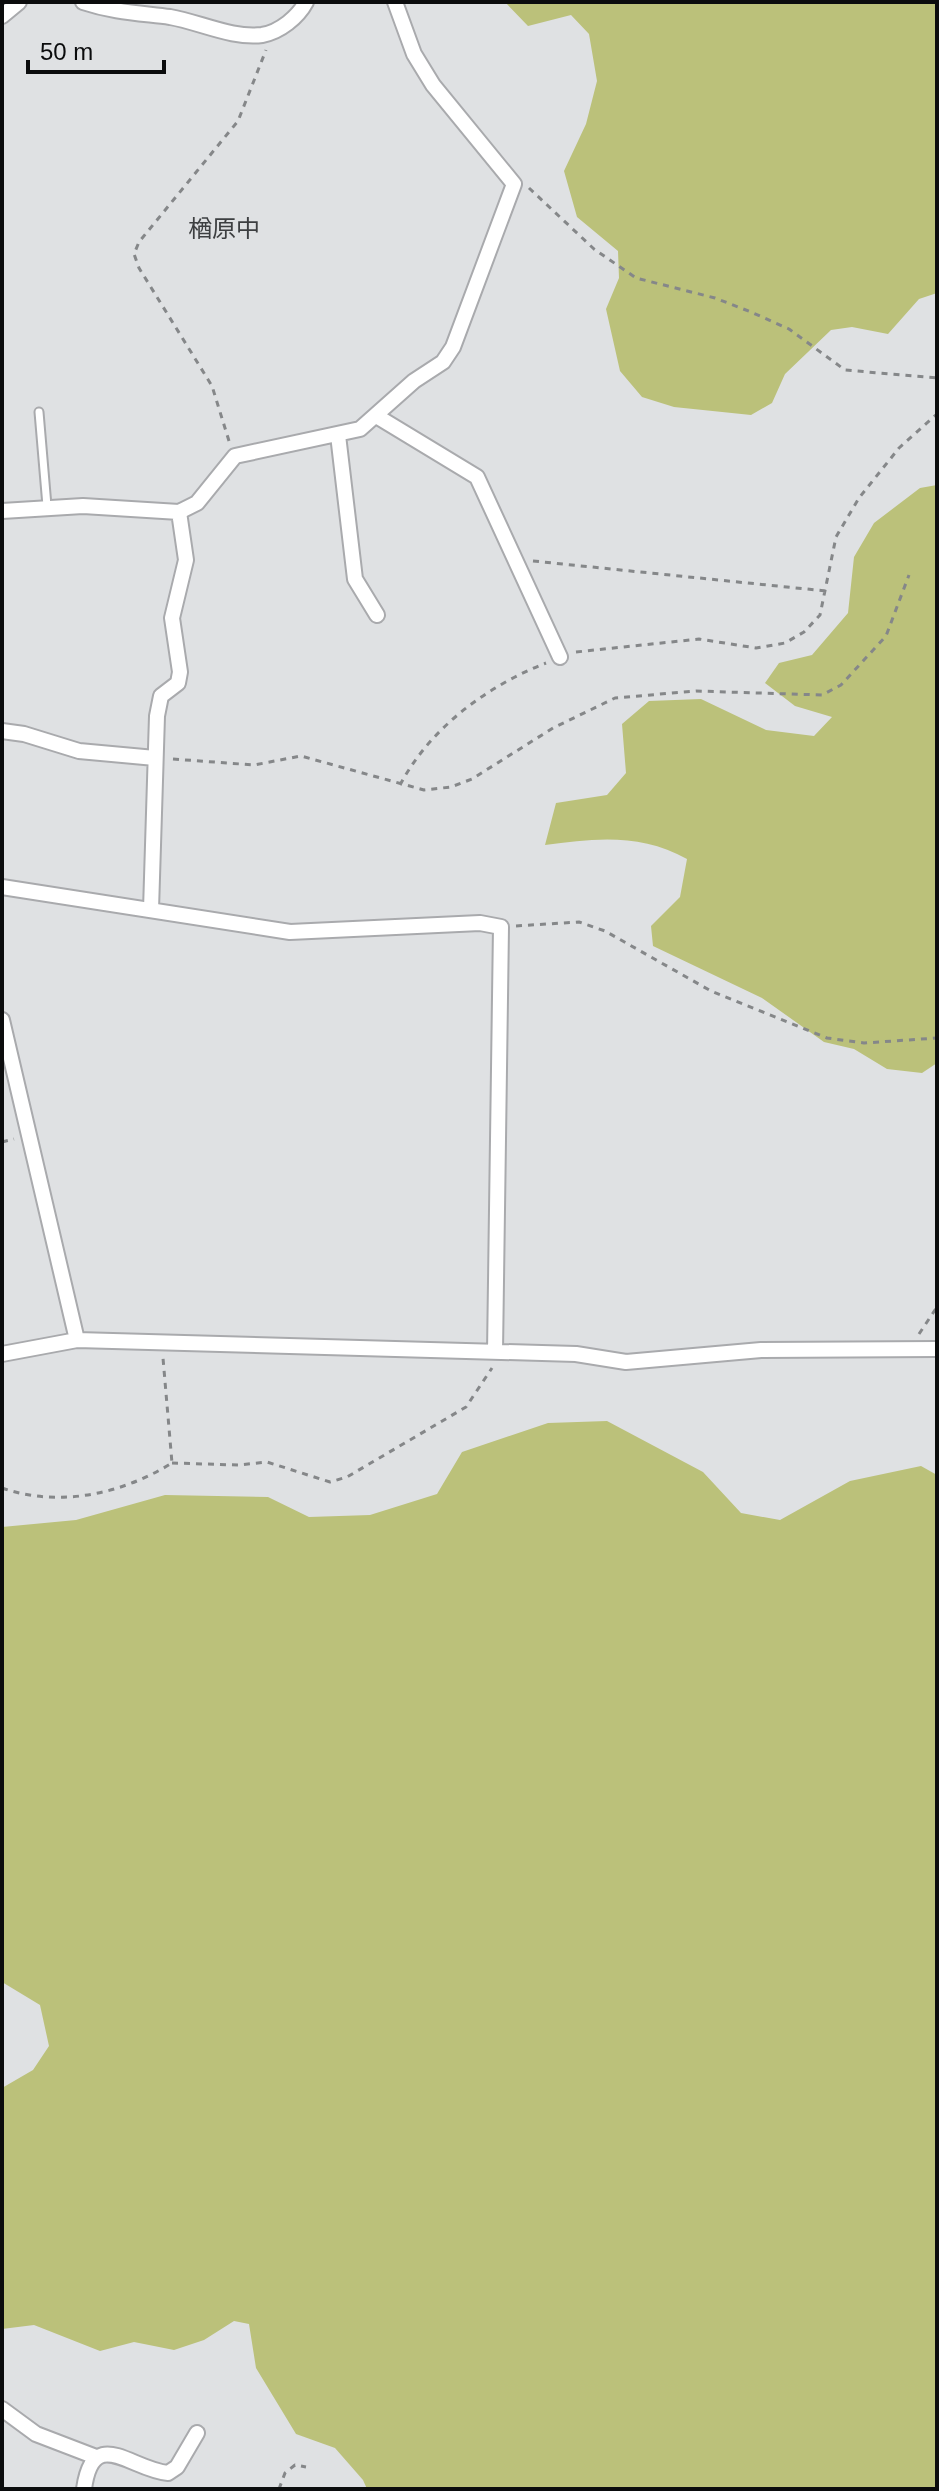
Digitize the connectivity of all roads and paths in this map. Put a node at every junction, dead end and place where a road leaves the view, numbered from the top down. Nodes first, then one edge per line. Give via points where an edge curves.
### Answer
1 (19, 2) edge
2 (83, 2) edge
3 (306, 2) edge
4 (395, 2) edge
5 (2, 16) edge
6 (263, 35) junction
7 (514, 184) junction
8 (937, 378) edge
9 (39, 412) dead end
10 (937, 414) edge
11 (378, 417) junction
12 (338, 435) junction
13 (235, 456) junction
14 (47, 506) junction
15 (2, 511) edge
16 (179, 512) junction
17 (517, 563) junction
18 (909, 575) dead end
19 (826, 591) junction
20 (377, 615) dead end
21 (560, 657) junction
22 (2, 731) edge
23 (155, 758) junction
24 (400, 785) junction
25 (2, 887) edge
26 (151, 910) junction
27 (501, 927) junction
28 (2, 1020) edge
29 (937, 1038) edge
30 (937, 1110) edge
31 (937, 1161) edge
32 (937, 1307) edge
33 (77, 1340) junction
34 (161, 1344) junction
35 (916, 1349) junction
36 (937, 1349) edge
37 (495, 1352) junction
38 (2, 1354) edge
39 (172, 1463) junction
40 (2, 1488) edge
41 (2, 2409) edge
42 (197, 2433) dead end
43 (96, 2457) junction
44 (306, 2467) dead end
45 (84, 2489) edge
46 (279, 2489) edge

1 - 5 street
2 - 6 street via 114,13 169,17
3 - 6 street via 290,22
4 - 7 street via 414,54 433,85
6 - 13 path via 266,51 238,121 134,254 212,386
7 - 8 path via 542,197 594,249 636,278 751,312 789,329 845,370
7 - 11 street via 453,347 443,362 414,381
9 - 14 lane
10 - 19 path via 899,448 859,498 836,537
11 - 12 street
11 - 17 street via 477,477
12 - 13 street
12 - 20 street via 355,579
13 - 16 street via 197,503
14 - 15 street
14 - 16 street
16 - 23 street via 186,560 172,618 180,672 178,683 161,696
17 - 19 path
17 - 21 street
18 - 24 path via 886,636 841,685 822,695 696,691 615,698 553,728 472,779 424,790
19 - 21 path via 820,615 785,643 756,648 699,639
21 - 24 path via 517,674 454,717
22 - 23 street via 79,751
23 - 24 path via 254,765 301,756
23 - 26 street
25 - 26 street
26 - 27 street via 290,932 480,923
27 - 29 path via 579,922 605,931 711,991 827,1038 864,1043
27 - 37 street
28 - 33 street
30 - 31 path
32 - 35 path via 916,1340
33 - 34 street
33 - 38 street
34 - 37 street
34 - 39 path via 169,1387
35 - 36 street
35 - 37 street via 761,1350 626,1362 576,1354
37 - 39 path via 492,1367 466,1407 347,1477 330,1482 267,1462
39 - 40 path via 111,1492 26,1496
41 - 43 street via 36,2434
42 - 43 street via 168,2473 121,2456
43 - 45 street
44 - 46 path via 295,2465 285,2473

